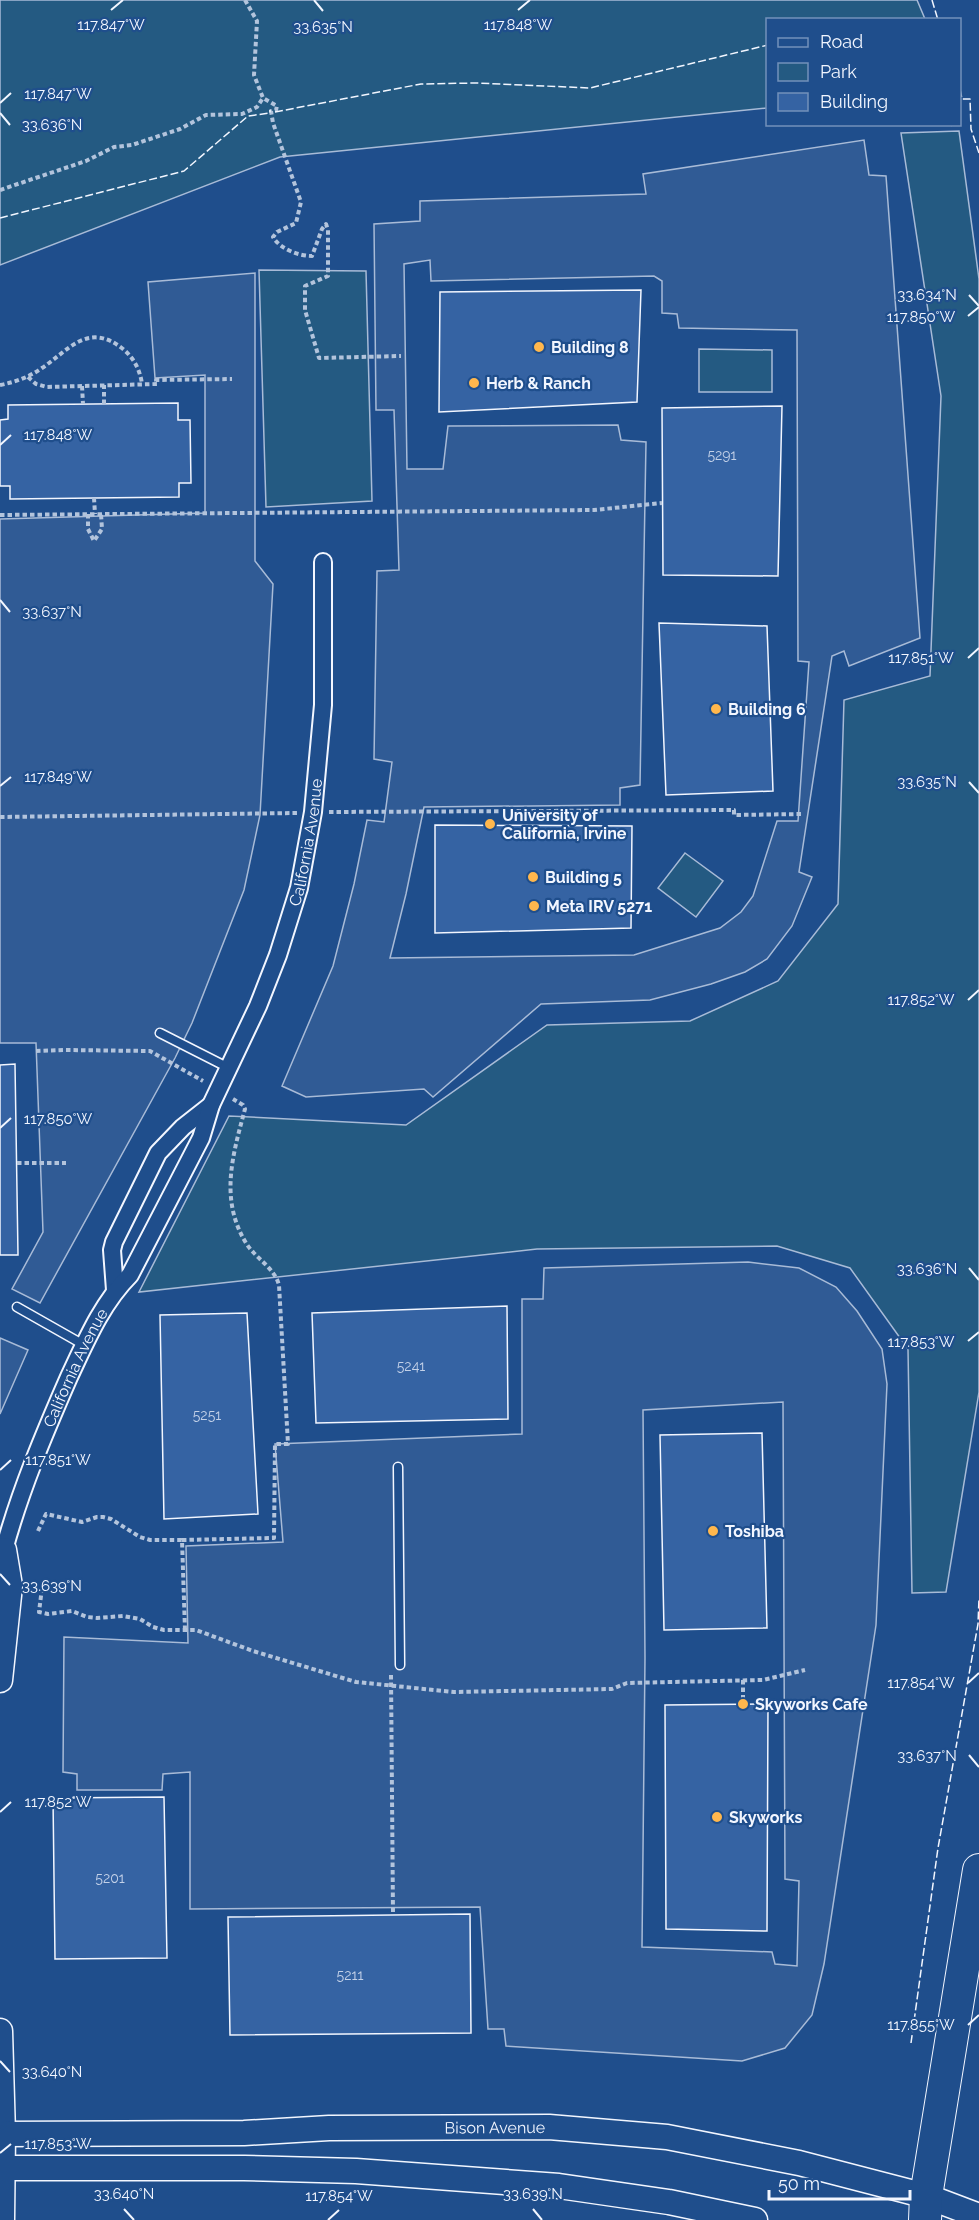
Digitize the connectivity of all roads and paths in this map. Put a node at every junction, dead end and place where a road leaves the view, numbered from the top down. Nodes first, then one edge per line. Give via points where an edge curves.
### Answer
1 (245, 0) edge
2 (263, 98) junction
3 (0, 190) edge
4 (401, 356) dead end
5 (28, 377) junction
6 (232, 378) dead end
7 (142, 384) junction
8 (0, 385) edge
9 (104, 385) junction
10 (82, 386) junction
11 (83, 404) dead end
12 (104, 404) dead end
13 (94, 498) dead end
14 (662, 502) dead end
15 (88, 514) junction
16 (95, 514) junction
17 (101, 514) junction
18 (0, 515) edge
19 (322, 562) dead end
20 (314, 813) junction
21 (804, 814) dead end
22 (0, 817) edge
23 (160, 1033) dead end
24 (36, 1052) dead end
25 (230, 1068) junction
26 (218, 1089) junction
27 (211, 1105) junction
28 (17, 1163) dead end
29 (66, 1163) dead end
30 (115, 1290) junction
31 (17, 1307) dead end
32 (84, 1344) junction
33 (398, 1467) dead end
34 (38, 1531) dead end
35 (182, 1540) junction
36 (1, 1552) edge
37 (185, 1630) dead end
38 (396, 1664) joint
39 (0, 1680) edge
40 (743, 1680) dead end
41 (743, 1704) dead end
42 (979, 1870) edge
43 (393, 1915) dead end
44 (0, 2031) edge
45 (1, 2134) edge
46 (1, 2168) edge
47 (926, 2208) edge
48 (979, 2216) edge
49 (2, 2220) edge
50 (754, 2220) edge

1 - 2 path via 257,21 254,75
2 - 3 path via 242,114 206,115 180,129 114,147 86,161
2 - 4 path via 277,106 271,111 273,123 301,202 296,223 273,237 276,243 302,256 312,256 326,224 328,230 328,276 305,286 305,310 319,358
5 - 7 path via 72,344 98,338 126,351 136,364
5 - 8 path
5 - 10 path via 39,386
6 - 7 path via 156,380 157,384
7 - 9 path
9 - 10 path
9 - 12 path
10 - 11 path
13 - 16 path
14 - 17 path via 594,510
15 - 16 path
15 - 17 path via 88,529 94,541 102,529
15 - 18 path
16 - 17 path
19 - 20 street, California Avenue via 323,705
20 - 21 path via 734,810 734,815
20 - 22 path
20 - 25 street, California Avenue via 299,888 278,955
23 - 25 lane
24 - 26 path via 150,1051
25 - 26 street, California Avenue
26 - 27 street, California Avenue
26 - 35 path via 245,1109 232,1155 230,1191 246,1243 276,1274 279,1285 288,1444 275,1444 274,1538
27 - 30 street, California Avenue via 201,1138 130,1275
27 - 30 street, California Avenue via 158,1153 114,1242
28 - 29 path
30 - 32 street, California Avenue
31 - 32 lane
32 - 36 street, California Avenue via 41,1438
33 - 38 lane
34 - 35 path via 45,1514 82,1522 103,1517 150,1540
35 - 37 path
36 - 39 main road, California Avenue via 10,1586
38 - 43 path
40 - 41 path
42 - 47 highway
44 - 45 main road
45 - 46 main road
45 - 47 main road, Bison Avenue via 549,2127 667,2136 799,2163
46 - 49 main road
46 - 50 main road via 356,2170 559,2186 669,2202
47 - 48 main road, Bison Avenue

